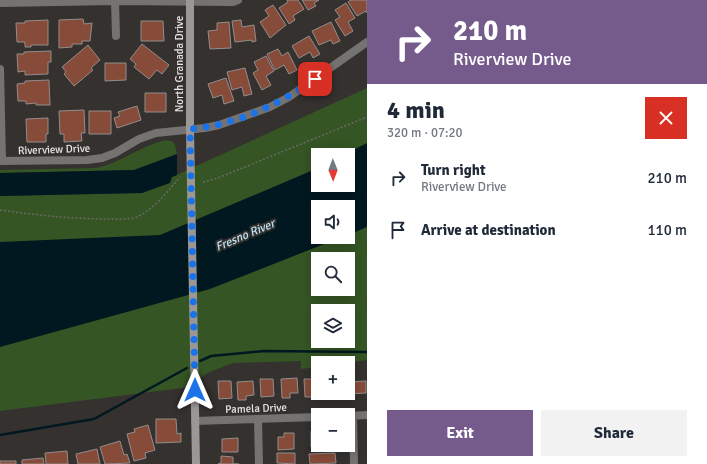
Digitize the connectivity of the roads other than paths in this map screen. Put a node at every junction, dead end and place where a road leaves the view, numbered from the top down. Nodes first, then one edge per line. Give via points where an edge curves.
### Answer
1 (115, 0) edge
2 (238, 0) edge
3 (190, 1) edge
4 (0, 3) edge
5 (116, 36) dead end
6 (367, 42) edge
7 (0, 69) edge
8 (190, 129) junction
9 (1, 161) edge
10 (355, 415) edge
11 (367, 415) edge
12 (311, 416) edge
13 (258, 419) junction
14 (195, 421) junction
15 (353, 452) edge
16 (196, 464) edge
17 (259, 464) edge
18 (354, 464) edge

1 - 3 street
1 - 4 street
1 - 5 street
2 - 3 street
3 - 8 street, North Granada Drive
6 - 8 street, Riverview Drive via 289,97 270,107 218,125
7 - 9 street
8 - 9 street, Riverview Drive via 156,133 102,158
8 - 14 street, North Granada Drive
10 - 11 street
12 - 13 street, Pamela Drive
13 - 14 street, Pamela Drive
13 - 17 street
14 - 16 street, North Granada Drive
15 - 18 street

